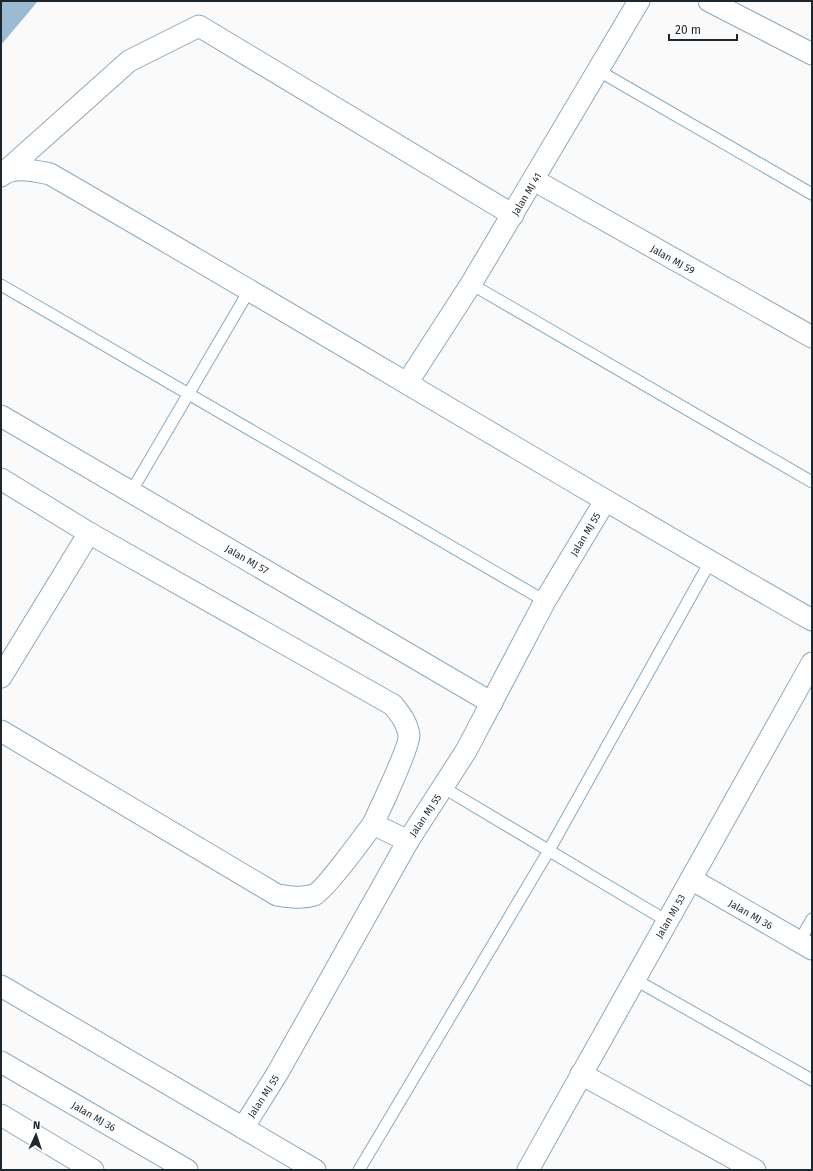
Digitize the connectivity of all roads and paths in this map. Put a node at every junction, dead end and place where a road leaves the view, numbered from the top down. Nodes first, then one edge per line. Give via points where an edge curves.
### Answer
1 (639, 1) edge
2 (709, 1) edge
3 (812, 54) edge
4 (599, 71) junction
5 (4, 174) edge
6 (534, 180) junction
7 (812, 194) edge
8 (513, 215) junction
9 (472, 284) junction
10 (1, 285) edge
11 (250, 289) junction
12 (812, 337) edge
13 (407, 383) junction
14 (188, 394) junction
15 (1, 416) edge
16 (1, 479) edge
17 (812, 482) edge
18 (131, 492) junction
19 (605, 501) junction
20 (89, 533) junction
21 (710, 562) junction
22 (545, 601) junction
23 (812, 620) edge
24 (812, 663) edge
25 (1, 677) edge
26 (492, 703) junction
27 (1, 732) edge
28 (444, 788) junction
29 (373, 824) junction
30 (408, 841) junction
31 (548, 852) junction
32 (691, 879) junction
33 (812, 919) edge
34 (667, 921) junction
35 (805, 945) edge
36 (634, 979) junction
37 (1, 986) edge
38 (1, 1062) edge
39 (581, 1074) junction
40 (812, 1080) edge
41 (1, 1115) edge
42 (243, 1128) junction
43 (93, 1170) edge
44 (187, 1170) edge
45 (315, 1170) edge
46 (359, 1170) edge
47 (528, 1170) edge
48 (755, 1170) edge

1 - 4 street, Jalan MJ 41
2 - 3 street
4 - 6 street, Jalan MJ 41
4 - 7 lane
5 - 8 street via 129,61 199,26
5 - 11 street via 28,169 50,174
6 - 8 street, Jalan MJ 41
6 - 12 street, Jalan MJ 59
8 - 9 street, Jalan MJ 41
9 - 13 street, Jalan MJ 41
9 - 17 lane
10 - 14 lane
11 - 13 street
11 - 14 lane
13 - 19 street
14 - 18 lane
14 - 22 lane
15 - 18 street, Jalan MJ 57
16 - 20 street
18 - 26 street, Jalan MJ 57
19 - 21 street
19 - 22 street, Jalan MJ 55
20 - 25 street
20 - 29 street via 393,705 404,718 409,736
21 - 23 street
21 - 31 lane
22 - 26 street, Jalan MJ 55
24 - 32 street, Jalan MJ 53
26 - 28 street, Jalan MJ 55
27 - 29 street via 277,895 300,898 316,894
28 - 30 street, Jalan MJ 55
28 - 31 lane
29 - 30 street
30 - 42 street, Jalan MJ 55 via 277,1074
31 - 34 lane
31 - 46 lane
32 - 34 street, Jalan MJ 53
32 - 35 street, Jalan MJ 36
33 - 35 lane
34 - 36 street, Jalan MJ 53
36 - 39 street, Jalan MJ 53
36 - 40 lane
37 - 42 street
38 - 44 street, Jalan MJ 36
39 - 47 street, Jalan MJ 53
39 - 48 street
41 - 43 street
42 - 45 street

